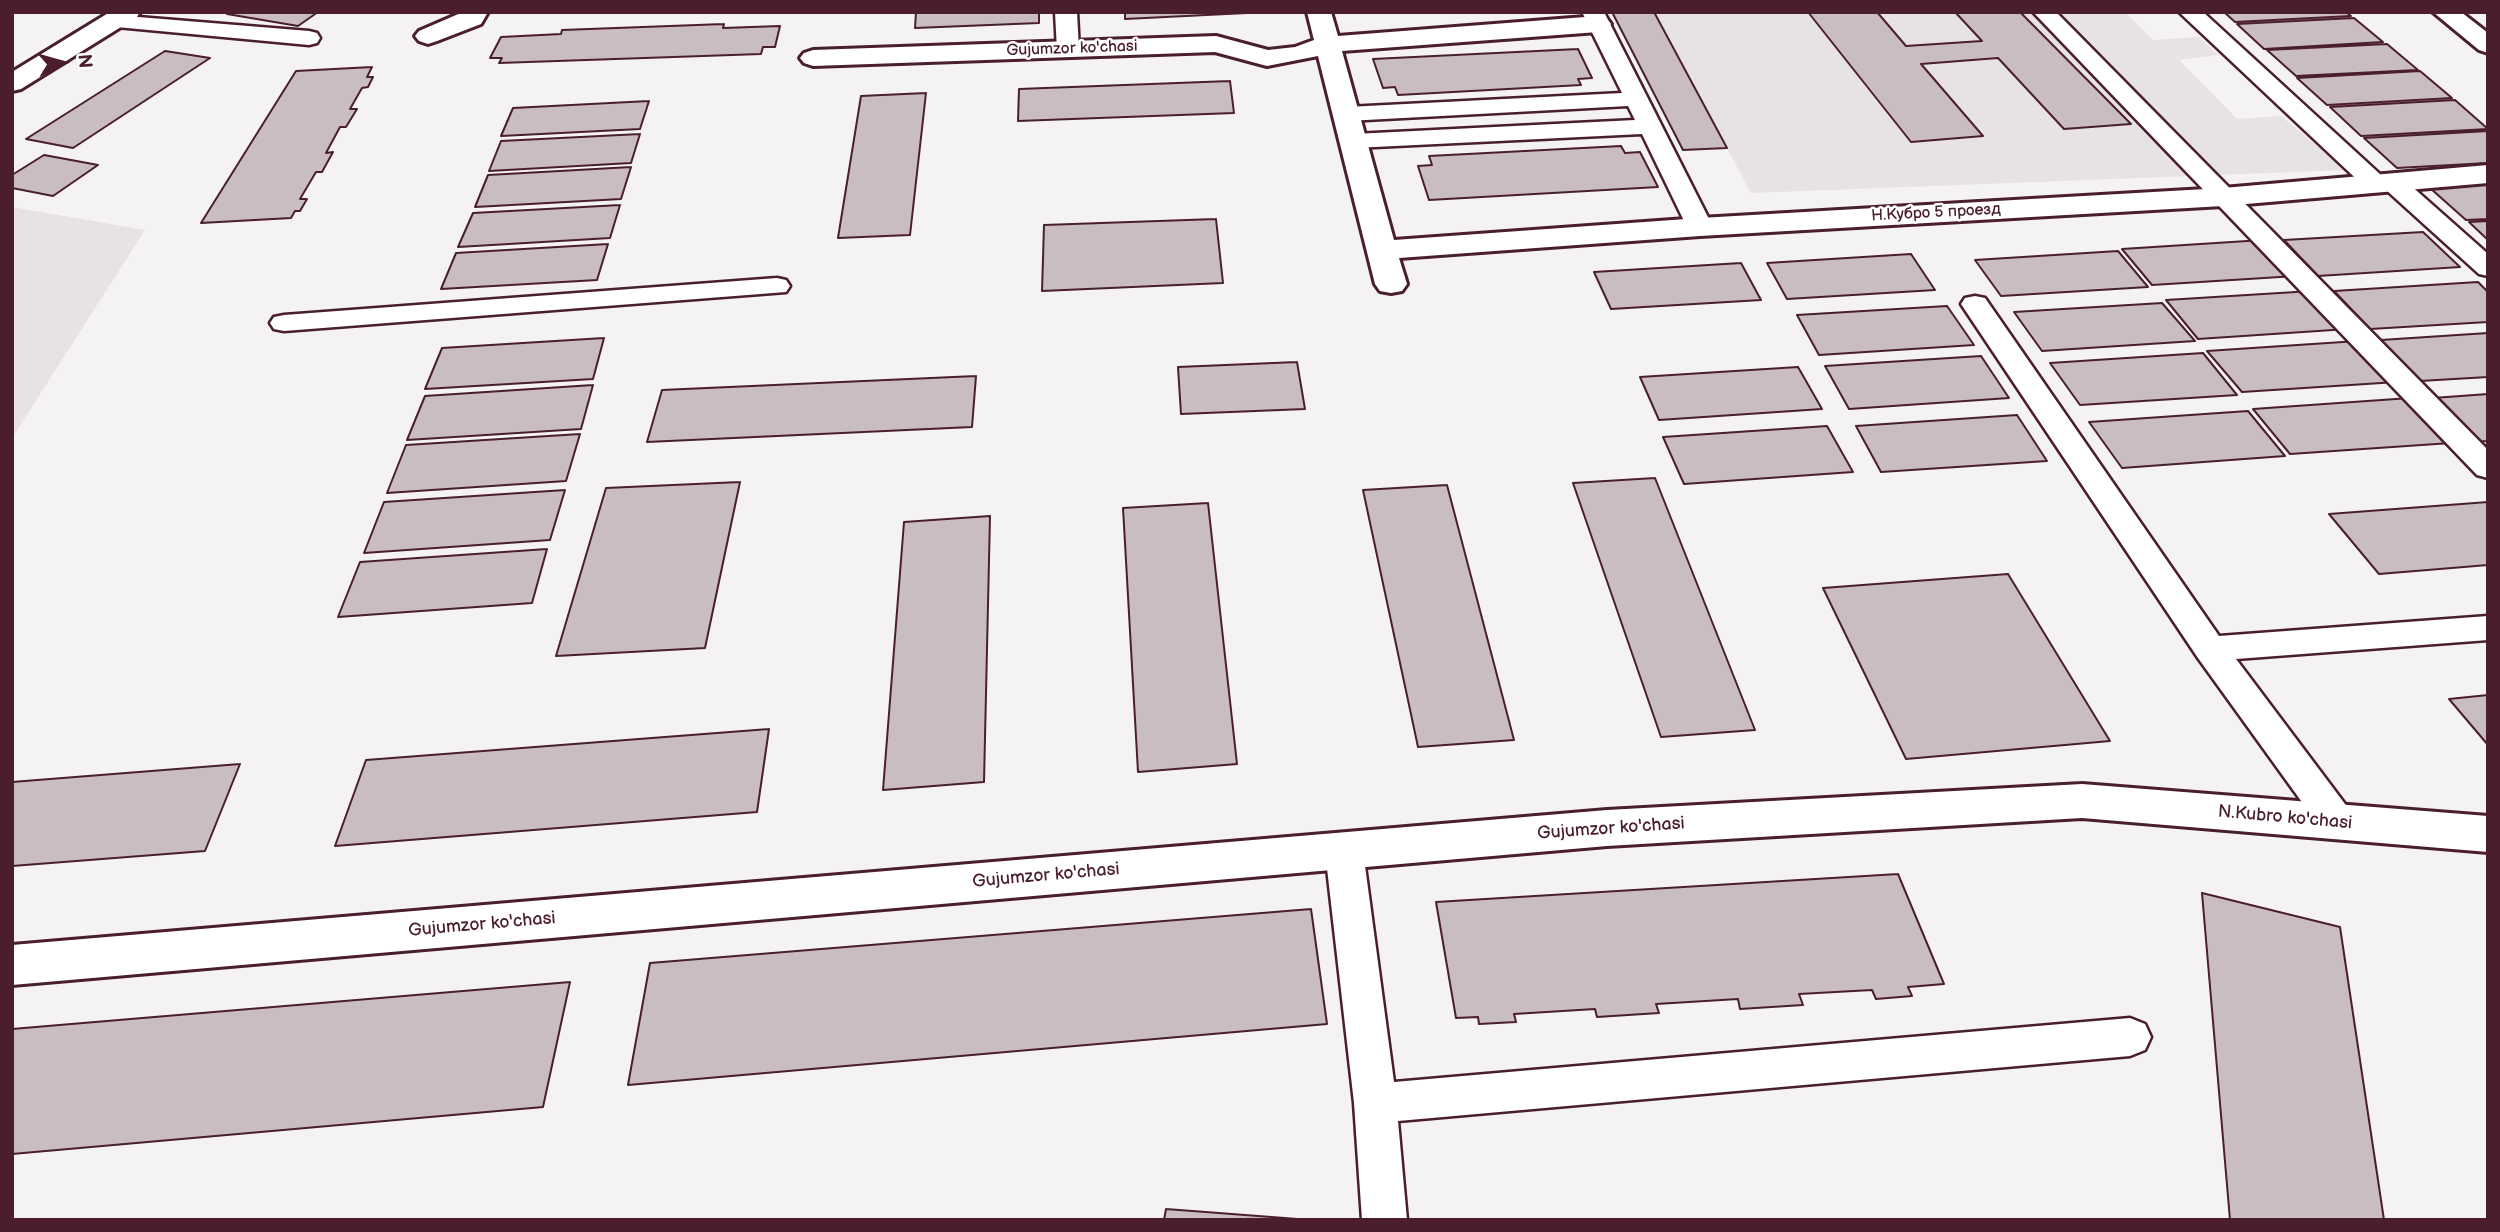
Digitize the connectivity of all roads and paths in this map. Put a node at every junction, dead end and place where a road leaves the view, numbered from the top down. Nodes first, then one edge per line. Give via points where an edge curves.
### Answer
1 (477, 12) edge
2 (1066, 12) edge
3 (1318, 12) edge
4 (2044, 12) edge
5 (2190, 12) edge
6 (2445, 12) edge
7 (121, 17) edge
8 (1595, 18) edge
9 (428, 36) dead end
10 (309, 38) dead end
11 (1328, 44) junction
12 (2488, 45) edge
13 (1068, 50) junction
14 (813, 58) dead end
15 (12, 83) edge
16 (1636, 99) junction
17 (1347, 114) junction
18 (1651, 126) junction
19 (1354, 141) junction
20 (2488, 174) edge
21 (2383, 182) junction
22 (2223, 197) junction
23 (1700, 227) junction
24 (1384, 250) junction
25 (2488, 268) edge
26 (1391, 284) dead end
27 (777, 286) dead end
28 (1975, 304) dead end
29 (284, 323) dead end
30 (2488, 468) edge
31 (2488, 628) edge
32 (2210, 649) junction
33 (2082, 801) joint
34 (2339, 823) junction
35 (2488, 834) edge
36 (1344, 851) junction
37 (12, 965) edge
38 (2130, 1037) dead end
39 (1375, 1103) junction
40 (1385, 1220) edge

1 - 9 street via 472,19
2 - 13 lane
3 - 11 street
4 - 22 lane
5 - 21 lane
6 - 12 street
7 - 10 lane
7 - 15 street
8 - 11 street, Gujumzor ko'chasi
8 - 16 lane
11 - 13 street, Gujumzor ko'chasi via 1267,58 1216,44
11 - 17 street
13 - 14 street, Gujumzor ko'chasi
16 - 17 lane
16 - 18 lane
17 - 19 street
18 - 19 lane
18 - 23 lane
19 - 24 street
20 - 21 street, Н.Кубро 5 проезд
21 - 22 street, Н.Кубро 5 проезд
21 - 25 lane
22 - 23 street, Н.Кубро 5 проезд
22 - 30 lane
23 - 24 street, Н.Кубро 5 проезд
24 - 26 street
27 - 29 lane
28 - 32 lane
31 - 32 lane
32 - 34 lane
33 - 34 street, N.Kubro ko'chasi
33 - 36 street, Gujumzor ko'chasi via 1607,828
34 - 35 street, N.Kubro ko'chasi
36 - 37 street, Gujumzor ko'chasi
36 - 39 lane
38 - 39 lane
39 - 40 lane

